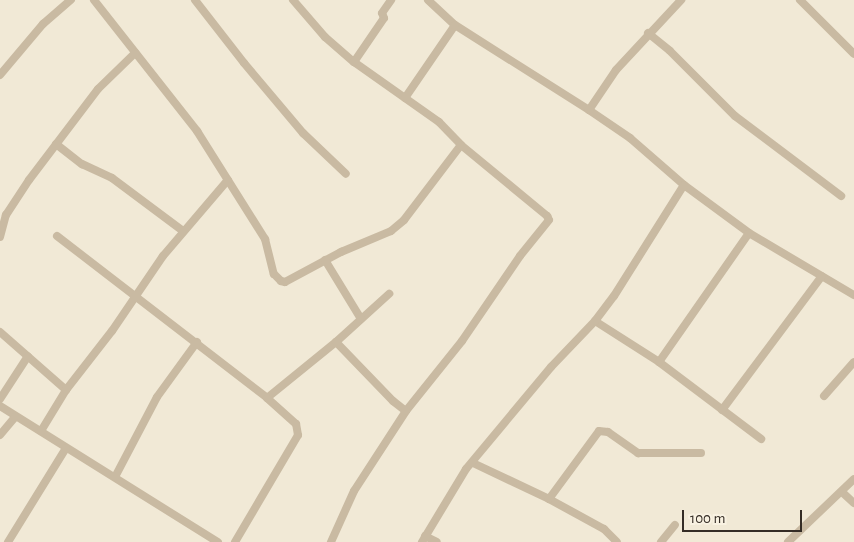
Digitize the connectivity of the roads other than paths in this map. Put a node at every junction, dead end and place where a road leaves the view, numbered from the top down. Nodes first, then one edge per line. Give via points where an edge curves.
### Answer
1 (71, 0) edge
2 (195, 0) edge
3 (293, 0) edge
4 (392, 0) edge
5 (428, 0) edge
6 (681, 0) edge
7 (800, 0) edge
8 (97, 1) edge
9 (455, 25) junction
10 (648, 33) junction
11 (135, 54) junction
12 (854, 54) edge
13 (354, 62) junction
14 (0, 75) edge
15 (405, 98) junction
16 (589, 110) junction
17 (56, 144) junction
18 (461, 145) junction
19 (346, 174) dead end
20 (228, 180) junction
21 (684, 185) junction
22 (841, 196) dead end
23 (183, 231) junction
24 (749, 233) junction
25 (57, 236) dead end
26 (0, 237) edge
27 (325, 260) junction
28 (822, 276) junction
29 (389, 294) dead end
30 (854, 295) edge
31 (136, 298) junction
32 (361, 319) junction
33 (595, 321) junction
34 (0, 332) edge
35 (197, 342) junction
36 (336, 342) junction
37 (28, 356) junction
38 (659, 362) junction
39 (854, 362) edge
40 (66, 390) junction
41 (824, 396) dead end
42 (267, 398) junction
43 (0, 399) edge
44 (0, 406) edge
45 (722, 410) junction
46 (406, 411) junction
47 (15, 417) junction
48 (40, 431) junction
49 (0, 435) edge
50 (761, 440) dead end
51 (66, 448) junction
52 (701, 453) dead end
53 (473, 463) junction
54 (115, 477) junction
55 (854, 479) edge
56 (842, 492) junction
57 (549, 499) junction
58 (854, 503) edge
59 (675, 525) dead end
60 (798, 534) junction
61 (423, 539) edge
62 (8, 542) edge
63 (218, 542) edge
64 (235, 542) edge
65 (331, 542) edge
66 (437, 542) edge
67 (617, 542) edge
68 (661, 542) edge
69 (788, 542) edge
70 (804, 542) edge

1 - 14 street via 43,24
2 - 19 street via 303,133
3 - 13 street via 324,37
4 - 13 street via 382,13 384,18
5 - 9 street
6 - 10 street
7 - 12 street
8 - 11 street
9 - 15 street
9 - 16 street
10 - 16 street via 616,70
10 - 22 street via 735,116
11 - 17 street via 98,89
11 - 20 street via 197,131
13 - 15 street
15 - 18 street via 439,122
16 - 21 street via 630,138
17 - 23 street via 82,164 105,174
17 - 26 street via 11,206
18 - 27 street via 392,231
18 - 46 street via 549,220 520,256 462,341
20 - 23 street
20 - 27 street via 265,239 274,274 281,281 285,282
21 - 24 street
21 - 33 street
23 - 31 street
24 - 28 street
24 - 38 street
25 - 31 street
27 - 32 street
28 - 30 street
28 - 45 street
29 - 32 street
31 - 35 street
31 - 40 street
32 - 36 street
33 - 38 street
33 - 53 street via 551,367
34 - 37 street
35 - 42 street
35 - 54 street via 157,397
36 - 42 street
36 - 46 street
37 - 40 street
37 - 43 street
38 - 45 street
39 - 41 street
40 - 48 street
42 - 64 street via 296,424 298,434
44 - 47 street
45 - 50 street
46 - 65 street via 354,491
47 - 48 street
47 - 49 street
48 - 51 street
51 - 54 street
51 - 62 street
52 - 57 street via 638,453 608,432 599,431
53 - 57 street
53 - 61 street via 466,469
54 - 63 street
55 - 56 street
56 - 58 street
56 - 60 street
57 - 67 street via 604,529
59 - 68 street
60 - 69 street
60 - 70 street
61 - 66 street

